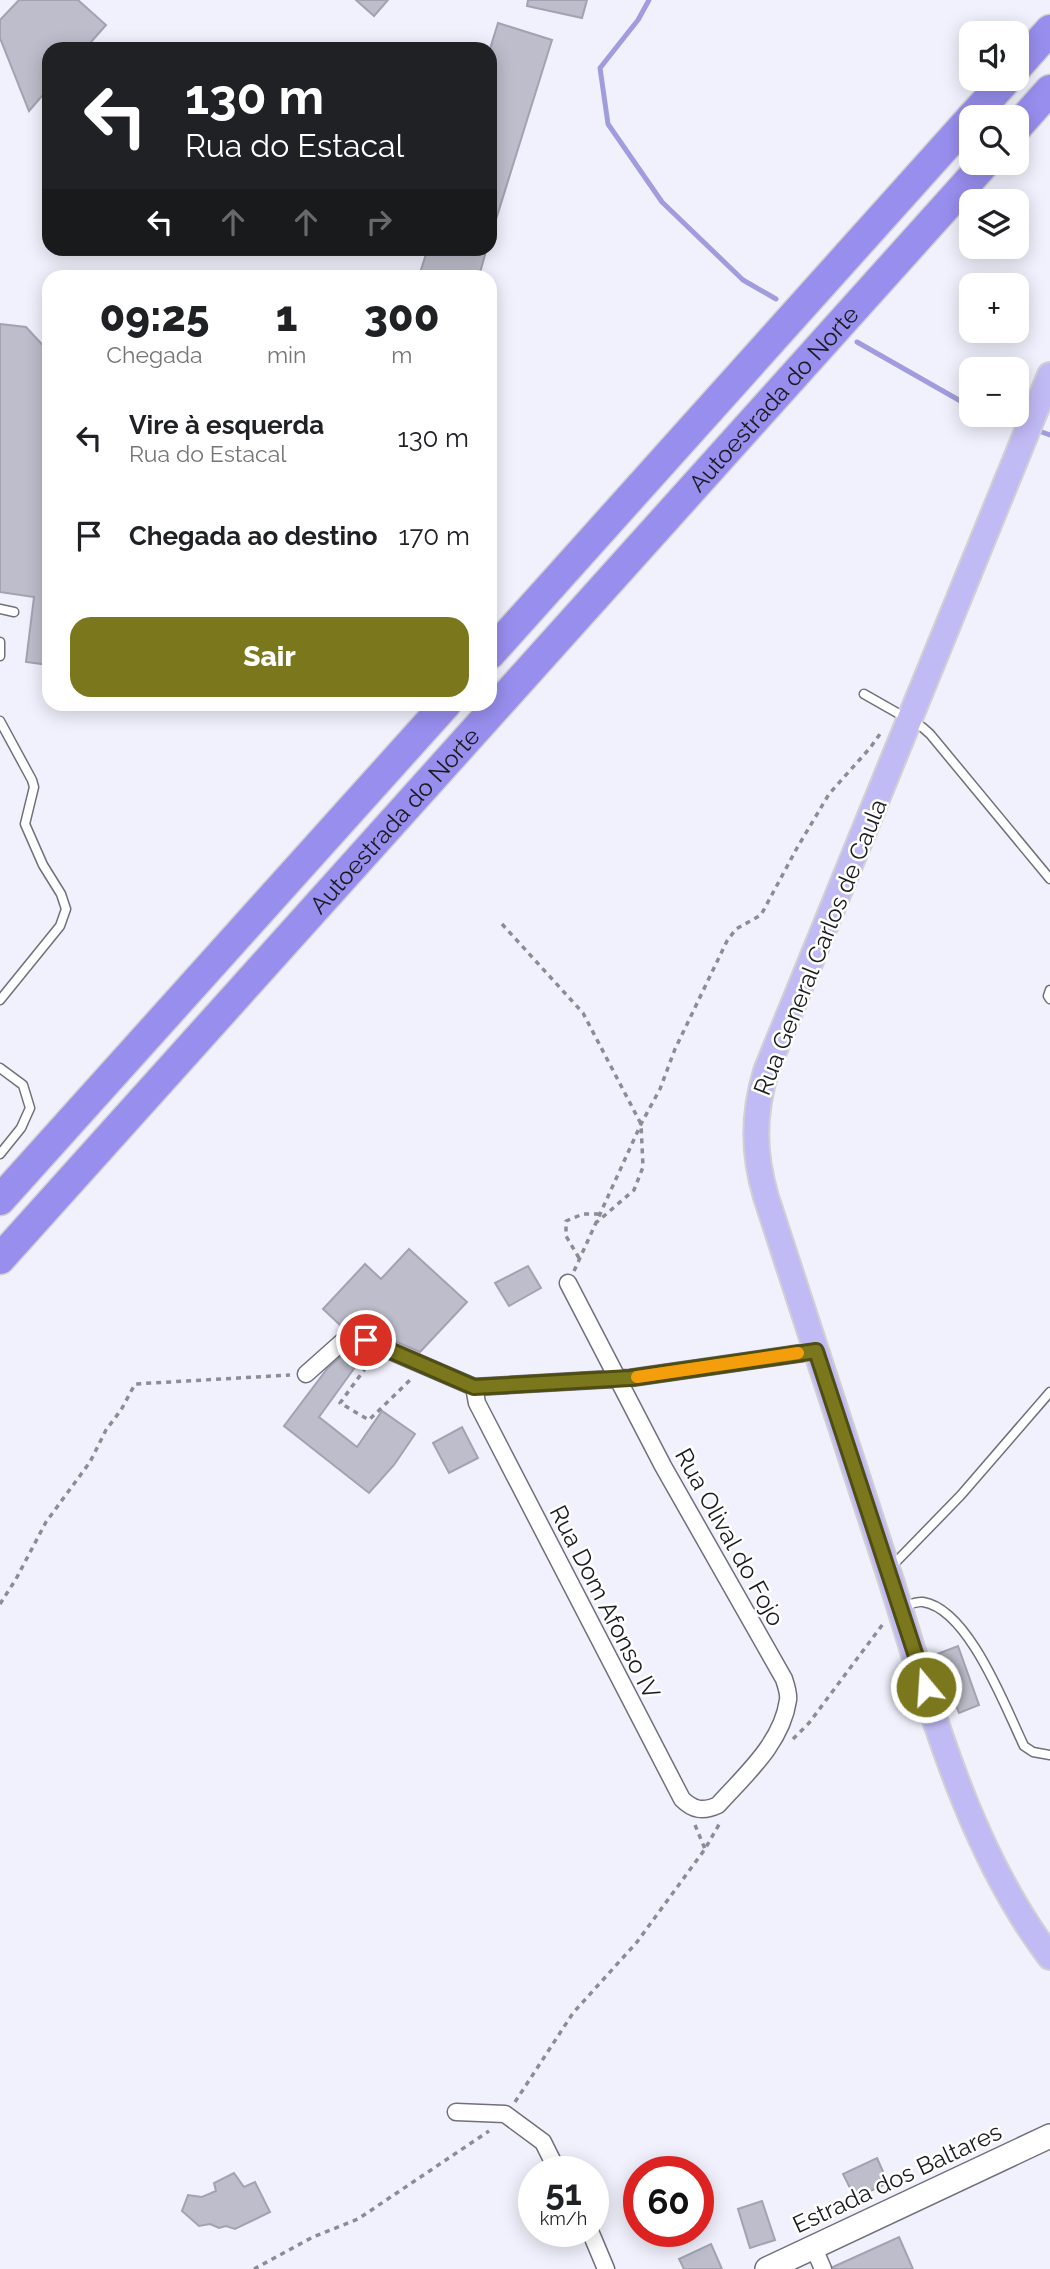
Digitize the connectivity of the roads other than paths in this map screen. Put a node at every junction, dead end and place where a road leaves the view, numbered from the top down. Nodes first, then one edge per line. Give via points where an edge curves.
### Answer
1 (1050, 30) edge
2 (1029, 54) edge
3 (1050, 90) edge
4 (996, 91) edge
5 (984, 105) edge
6 (1029, 114) edge
7 (959, 132) edge
8 (974, 175) edge
9 (1049, 379) edge
10 (0, 609) edge
11 (14, 612) dead end
12 (0, 642) edge
13 (497, 646) edge
14 (0, 656) edge
15 (864, 694) dead end
16 (497, 706) edge
17 (440, 711) edge
18 (492, 711) edge
19 (902, 715) junction
20 (0, 721) edge
21 (1050, 879) edge
22 (1050, 990) edge
23 (1050, 999) edge
24 (0, 1000) edge
25 (0, 1068) edge
26 (0, 1154) edge
27 (0, 1200) edge
28 (0, 1259) edge
29 (568, 1283) road end
30 (816, 1351) junction
31 (306, 1374) road end
32 (618, 1379) junction
33 (474, 1387) junction
34 (1050, 1392) edge
35 (888, 1571) junction
36 (899, 1608) junction
37 (1050, 1755) edge
38 (718, 1805) joint
39 (1050, 1957) edge
40 (456, 2112) dead end
41 (1050, 2136) edge
42 (550, 2156) edge
43 (813, 2246) junction
44 (597, 2247) edge
45 (607, 2269) edge
46 (767, 2269) edge
47 (823, 2269) edge

1 - 2 highway
3 - 6 highway
4 - 5 highway, Autoestrada do Norte
7 - 13 highway, Autoestrada do Norte
8 - 16 highway, Autoestrada do Norte
9 - 19 main road, Rua General Carlos de Caula
10 - 11 lane
12 - 14 lane
15 - 19 lane
17 - 27 highway, Autoestrada do Norte
18 - 28 highway, Autoestrada do Norte
19 - 21 lane via 930,734
19 - 30 main road, Rua General Carlos de Caula via 766,1071 757,1108 755,1147 760,1178
20 - 24 lane via 32,780 25,824 66,909 60,926
22 - 23 lane
25 - 26 lane via 23,1085 30,1108
29 - 32 street, Rua Olival do Fojo
30 - 32 street
30 - 35 main road, Rua General Carlos de Caula
31 - 33 street via 351,1334
32 - 33 street
32 - 38 street, Rua Olival do Fojo via 784,1679 789,1698 767,1750
33 - 38 street, Rua Dom Afonso IV via 477,1403 682,1799 697,1810
34 - 35 lane
35 - 36 main road, Rua General Carlos de Caula
36 - 37 lane via 919,1601 946,1613 984,1661 1024,1746
36 - 39 main road, Rua General Carlos de Caula via 980,1837 1019,1913
40 - 42 street via 505,2114 543,2142
41 - 43 street, Estrada dos Baltares
43 - 46 street, Estrada dos Baltares
43 - 47 street
44 - 45 street

